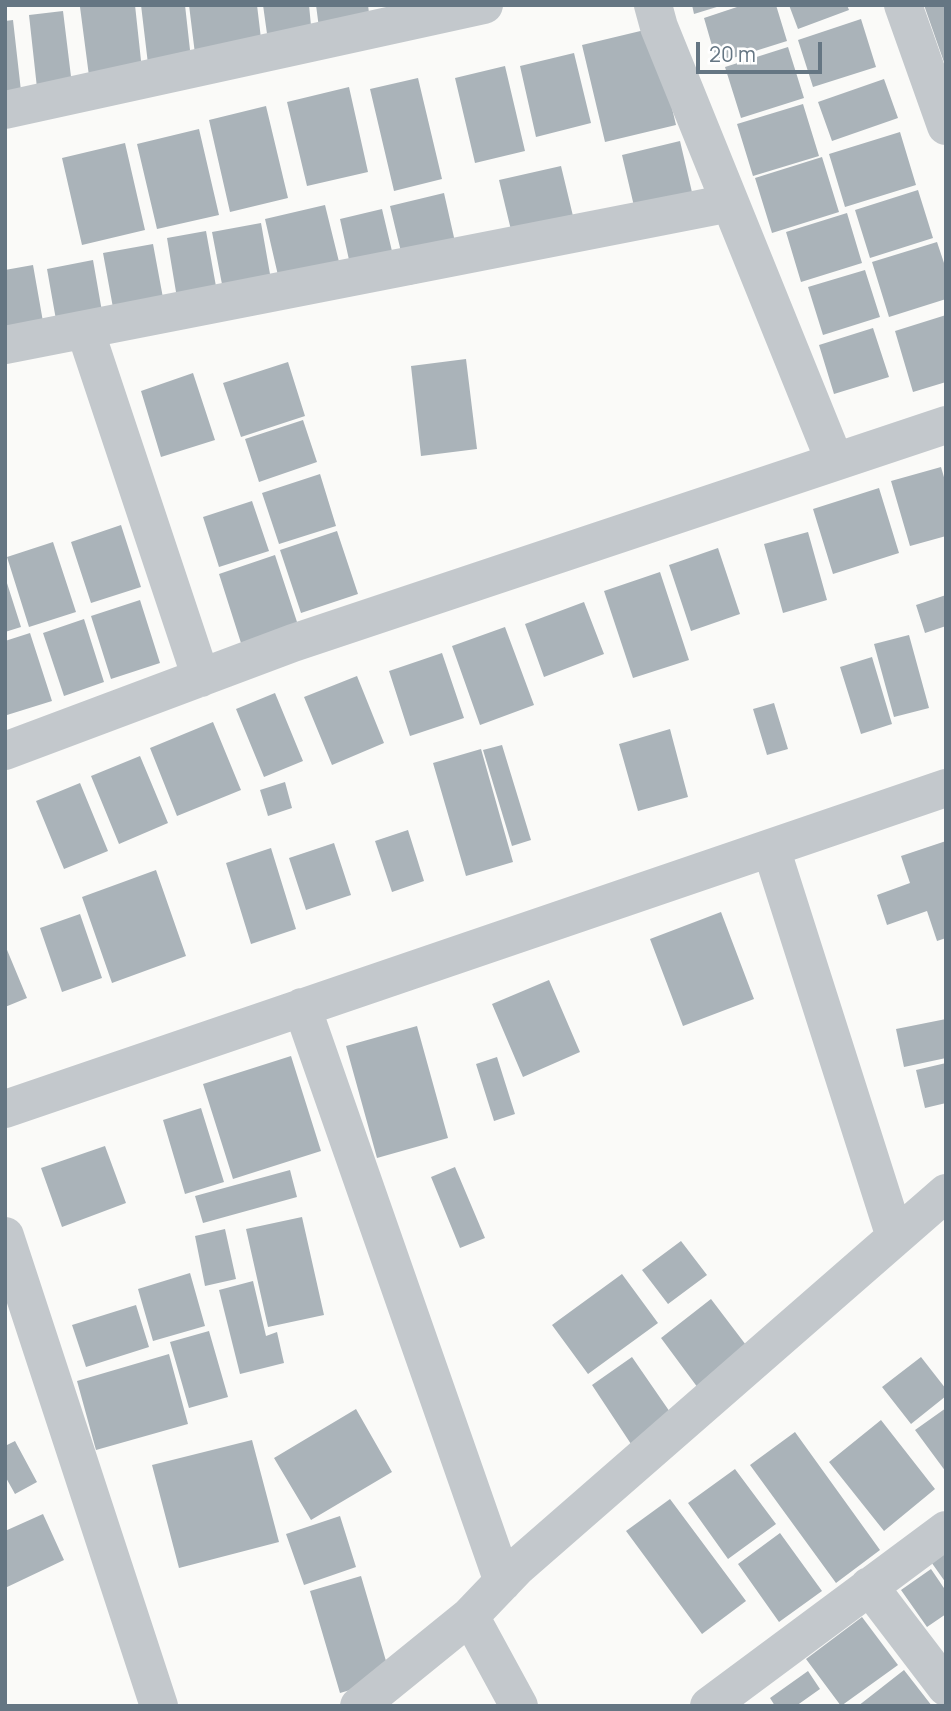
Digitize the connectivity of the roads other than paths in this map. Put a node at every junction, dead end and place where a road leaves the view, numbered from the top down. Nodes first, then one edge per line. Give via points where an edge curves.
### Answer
1 (484, 5) edge
2 (653, 5) edge
3 (903, 5) edge
4 (5, 110) edge
5 (946, 126) edge
6 (730, 203) junction
7 (85, 330) junction
8 (5, 345) edge
9 (946, 425) edge
10 (835, 462) junction
11 (201, 678) junction
12 (5, 751) edge
13 (946, 788) edge
14 (771, 848) junction
15 (302, 1007) junction
16 (5, 1109) edge
17 (946, 1194) edge
18 (5, 1236) edge
19 (895, 1237) junction
20 (946, 1530) edge
21 (503, 1582) junction
22 (869, 1586) junction
23 (470, 1616) junction
24 (946, 1687) edge
25 (730, 1700) edge
26 (159, 1706) edge
27 (359, 1706) edge
28 (519, 1706) edge

1 - 4 street
2 - 6 street
3 - 5 street
6 - 7 street
6 - 10 street
7 - 8 street
7 - 11 street
9 - 10 street
10 - 11 street
11 - 12 street
13 - 14 street
14 - 15 street
14 - 19 street
15 - 16 street
15 - 21 street
17 - 19 street
18 - 26 street
19 - 21 street
20 - 22 street
21 - 23 street
22 - 24 street
22 - 25 street
23 - 27 street
23 - 28 street

